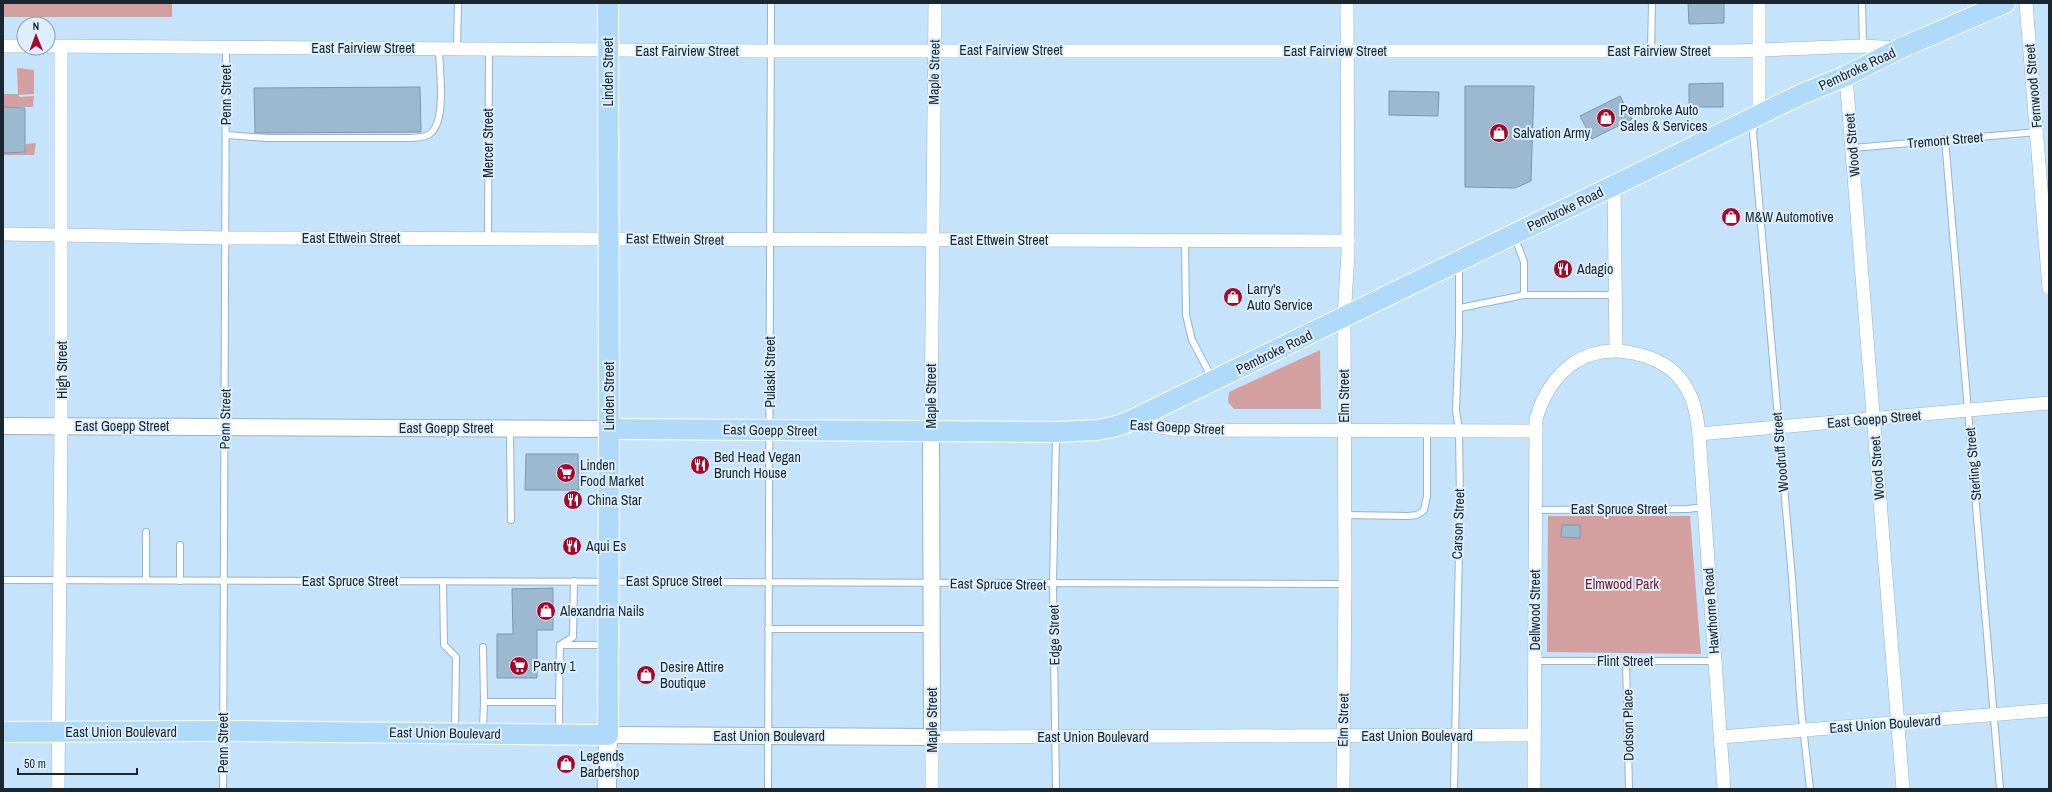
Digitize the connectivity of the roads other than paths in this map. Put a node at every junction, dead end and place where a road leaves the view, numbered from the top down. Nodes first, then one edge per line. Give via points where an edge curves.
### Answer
1 (458, 3) edge
2 (608, 3) edge
3 (771, 3) edge
4 (935, 3) edge
5 (1347, 3) edge
6 (1652, 3) edge
7 (1759, 3) edge
8 (1862, 3) edge
9 (2005, 3) edge
10 (2026, 3) edge
11 (3, 46) edge
12 (16, 46) edge
13 (1863, 46) junction
14 (56, 47) edge
15 (61, 47) junction
16 (226, 48) junction
17 (457, 48) junction
18 (488, 48) junction
19 (1901, 48) junction
20 (438, 49) junction
21 (607, 50) junction
22 (934, 50) junction
23 (770, 51) junction
24 (1347, 51) junction
25 (1651, 51) junction
26 (1758, 51) junction
27 (1846, 76) junction
28 (1759, 115) junction
29 (2037, 132) junction
30 (226, 135) junction
31 (1945, 139) junction
32 (1853, 148) junction
33 (1614, 186) junction
34 (3, 234) edge
35 (1513, 234) junction
36 (62, 236) junction
37 (227, 238) junction
38 (488, 238) junction
39 (608, 238) junction
40 (771, 240) junction
41 (932, 240) junction
42 (1185, 241) junction
43 (1348, 241) junction
44 (1459, 260) junction
45 (2049, 288) edge
46 (1524, 295) junction
47 (1616, 295) junction
48 (1460, 308) junction
49 (1344, 318) junction
50 (1616, 350) junction
51 (1214, 381) junction
52 (2049, 403) edge
53 (1969, 411) junction
54 (1874, 418) junction
55 (1128, 422) junction
56 (3, 426) edge
57 (61, 426) junction
58 (225, 426) junction
59 (510, 428) junction
60 (1778, 428) junction
61 (609, 429) junction
62 (769, 430) junction
63 (1345, 430) junction
64 (1427, 431) junction
65 (1459, 431) junction
66 (1536, 431) junction
67 (931, 432) junction
68 (1056, 432) junction
69 (1699, 434) junction
70 (1704, 506) junction
71 (1535, 510) junction
72 (1345, 515) junction
73 (511, 520) dead end
74 (146, 532) dead end
75 (180, 545) dead end
76 (3, 580) edge
77 (60, 580) junction
78 (146, 580) junction
79 (180, 581) junction
80 (223, 581) junction
81 (443, 581) junction
82 (574, 581) junction
83 (608, 581) junction
84 (768, 582) junction
85 (932, 583) junction
86 (1053, 584) junction
87 (1345, 584) junction
88 (768, 629) junction
89 (932, 629) junction
90 (608, 644) junction
91 (560, 645) junction
92 (483, 647) dead end
93 (1715, 660) junction
94 (1536, 661) junction
95 (1626, 661) junction
96 (484, 702) junction
97 (559, 702) junction
98 (2049, 710) edge
99 (1995, 715) junction
100 (1897, 724) junction
101 (1805, 730) junction
102 (222, 731) junction
103 (3, 732) edge
104 (58, 732) junction
105 (455, 733) junction
106 (483, 734) junction
107 (559, 735) junction
108 (608, 735) junction
109 (1534, 735) junction
110 (768, 736) junction
111 (1342, 736) junction
112 (1454, 736) junction
113 (932, 737) junction
114 (1055, 737) junction
115 (1721, 737) junction
116 (58, 789) edge
117 (223, 789) edge
118 (607, 789) edge
119 (768, 789) edge
120 (932, 789) edge
121 (1056, 789) edge
122 (1343, 789) edge
123 (1454, 789) edge
124 (1534, 789) edge
125 (1629, 789) edge
126 (1724, 789) edge
127 (1810, 789) edge
128 (1903, 789) edge
129 (2000, 789) edge

1 - 17 lane
2 - 21 main road, Linden Street
3 - 23 lane, Pulaski Street
4 - 22 street, Maple Street
5 - 24 street, Elm Street
6 - 25 lane
7 - 26 street
8 - 13 lane
9 - 19 main road, Pembroke Road
10 - 29 street, Fernwood Street
11 - 12 street
13 - 19 street, East Fairview Street
13 - 26 street, East Fairview Street
14 - 15 street, East Fairview Street
15 - 16 street, East Fairview Street
15 - 36 street, High Street
16 - 20 street, East Fairview Street
16 - 30 lane, Penn Street
17 - 18 street, East Fairview Street
17 - 20 street, East Fairview Street
18 - 21 street, East Fairview Street
18 - 38 lane, Mercer Street
19 - 27 main road, Pembroke Road
20 - 30 lane via 441,108 435,129 428,135 399,138 267,138
21 - 23 street, East Fairview Street
21 - 39 main road, Linden Street
22 - 23 street, East Fairview Street
22 - 24 street, East Fairview Street
22 - 41 street, Maple Street
23 - 40 lane, Pulaski Street
24 - 25 street, East Fairview Street
24 - 43 street, Elm Street
25 - 26 street, East Fairview Street
26 - 28 street
27 - 28 main road, Pembroke Road
27 - 32 street, Wood Street
28 - 33 main road, Pembroke Road
28 - 60 lane, Woodruff Street via 1753,132
29 - 31 lane, Tremont Street
29 - 45 street, Fernwood Street
30 - 37 lane, Penn Street
31 - 32 lane, Tremont Street
31 - 53 lane, Sterling Street
32 - 54 street, Wood Street
33 - 35 main road, Pembroke Road
33 - 47 street
34 - 36 street, East Ettwein Street
35 - 44 main road, Pembroke Road
35 - 46 lane via 1524,262
36 - 37 street, East Ettwein Street
36 - 57 street, High Street
37 - 38 street, East Ettwein Street
37 - 58 lane, Penn Street
38 - 39 street, East Ettwein Street
39 - 40 street, East Ettwein Street
39 - 61 main road, Linden Street
40 - 41 street, East Ettwein Street
40 - 62 lane, Pulaski Street
41 - 42 street, East Ettwein Street
41 - 67 street, Maple Street
42 - 43 street, East Ettwein Street
42 - 51 lane via 1186,315 1192,340
43 - 49 street, Elm Street
44 - 48 lane, Carson Street
44 - 49 main road, Pembroke Road
46 - 47 lane
46 - 48 lane
47 - 50 street
48 - 65 lane, Carson Street via 1456,410
49 - 51 main road, Pembroke Road
49 - 63 street, Elm Street
50 - 66 street, Dellwood Street via 1592,354 1578,360 1556,378 1539,409
50 - 69 street, Hawthorne Road via 1654,358 1676,374 1686,386 1695,406
51 - 55 main road, Pembroke Road
52 - 53 street, East Goepp Street
53 - 54 street, East Goepp Street
53 - 99 lane, Sterling Street
54 - 60 street, East Goepp Street
54 - 100 street, Wood Street
55 - 63 street, East Goepp Street via 1179,430
55 - 68 main road, East Goepp Street via 1113,428
56 - 57 street, East Goepp Street
57 - 58 street, East Goepp Street
57 - 77 street, High Street
58 - 59 street, East Goepp Street
58 - 80 lane, Penn Street
59 - 61 street, East Goepp Street
59 - 73 lane
60 - 69 street, East Goepp Street
60 - 101 lane, Woodruff Street via 1801,709
61 - 62 main road, East Goepp Street
61 - 83 main road, Linden Street
62 - 67 main road, East Goepp Street
62 - 84 lane, Pulaski Street
63 - 64 street, East Goepp Street
63 - 72 street, Elm Street
64 - 65 street, East Goepp Street
64 - 72 lane via 1427,496 1424,510 1417,515 1408,516
65 - 66 street, East Goepp Street
65 - 112 lane, Carson Street via 1460,502
66 - 71 street, Dellwood Street
67 - 68 main road, East Goepp Street
67 - 85 street, Maple Street
68 - 86 lane, Edge Street
69 - 70 street, Hawthorne Road
70 - 71 lane, East Spruce Street via 1688,509
70 - 93 street, Hawthorne Road
71 - 94 street, Dellwood Street
72 - 87 street, Elm Street
74 - 78 lane
75 - 79 lane
76 - 77 lane, East Spruce Street
77 - 78 lane, East Spruce Street
77 - 104 street, High Street
78 - 79 lane, East Spruce Street
79 - 80 lane, East Spruce Street
80 - 81 lane, East Spruce Street
80 - 102 lane, Penn Street
81 - 82 lane, East Spruce Street
81 - 105 lane via 444,645 456,657
82 - 83 lane, East Spruce Street
82 - 91 lane via 573,637
83 - 84 lane, East Spruce Street
83 - 90 main road, Linden Street
84 - 85 lane, East Spruce Street
84 - 88 lane, Pulaski Street
85 - 86 lane, East Spruce Street
85 - 89 street, Maple Street
86 - 87 lane, East Spruce Street
86 - 114 lane, Edge Street
87 - 111 street, Elm Street
88 - 89 lane
88 - 110 lane, Pulaski Street
89 - 113 street, Maple Street
90 - 91 lane
90 - 108 main road, Linden Street
91 - 97 lane
92 - 96 lane
93 - 95 lane, Flint Street
93 - 115 street, Hawthorne Road
94 - 95 lane, Flint Street
94 - 109 street, Dellwood Street
95 - 125 lane, Dodson Place
96 - 97 lane
96 - 106 lane
97 - 107 lane
98 - 99 street, East Union Boulevard
99 - 100 street, East Union Boulevard
99 - 129 lane, Sterling Street
100 - 101 street, East Union Boulevard
100 - 128 street, Wood Street
101 - 115 street, East Union Boulevard
101 - 127 lane, Woodruff Street
102 - 104 main road, East Union Boulevard
102 - 105 main road, East Union Boulevard
102 - 117 lane, Penn Street
103 - 104 main road, East Union Boulevard
104 - 116 street, High Street
105 - 106 main road, East Union Boulevard
106 - 107 main road, East Union Boulevard
107 - 108 main road, East Union Boulevard
108 - 110 street, East Union Boulevard
108 - 118 main road, Linden Street
109 - 112 street, East Union Boulevard
109 - 124 street, Dellwood Street
110 - 113 street, East Union Boulevard
110 - 119 lane, Pulaski Street
111 - 112 street, East Union Boulevard
111 - 114 street, East Union Boulevard
111 - 122 street, Elm Street
112 - 123 lane, Carson Street
113 - 114 street, East Union Boulevard
113 - 120 street, Maple Street
114 - 121 lane, Edge Street
115 - 126 street, Hawthorne Road

